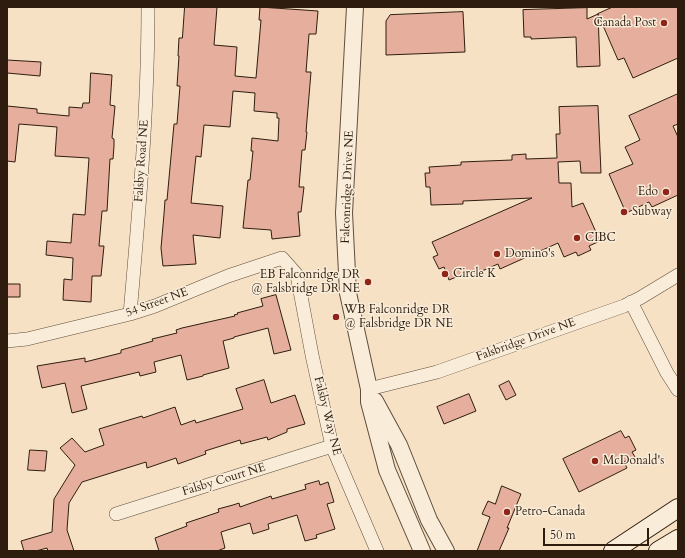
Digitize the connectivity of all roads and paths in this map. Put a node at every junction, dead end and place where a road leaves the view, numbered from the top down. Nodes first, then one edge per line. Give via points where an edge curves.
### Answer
1 (148, 7) edge
2 (355, 7) edge
3 (297, 274) joint
4 (678, 275) edge
5 (631, 302) junction
6 (130, 314) junction
7 (7, 341) edge
8 (368, 389) junction
9 (678, 390) edge
10 (332, 446) junction
11 (678, 508) edge
12 (116, 514) dead end
13 (678, 539) edge
14 (377, 551) edge
15 (422, 551) edge
16 (446, 551) edge
17 (613, 551) edge
18 (658, 551) edge

1 - 6 street, Falsby Road NE via 148,65 142,173
2 - 8 street, Falconridge Drive NE via 344,212 348,293
3 - 6 street, 54 Street NE via 282,258
3 - 10 street, Falsby Way NE
4 - 5 street, Falsbridge Drive NE
5 - 8 street, Falsbridge Drive NE via 437,372
5 - 9 street
6 - 7 street, 54 Street NE via 27,339
8 - 15 street, Falconridge Drive NE via 387,470
8 - 16 street, Falconridge Drive NE via 399,445 429,520
10 - 12 street, Falsby Court NE
10 - 14 street, Falsby Way NE
11 - 17 main road
13 - 18 main road

